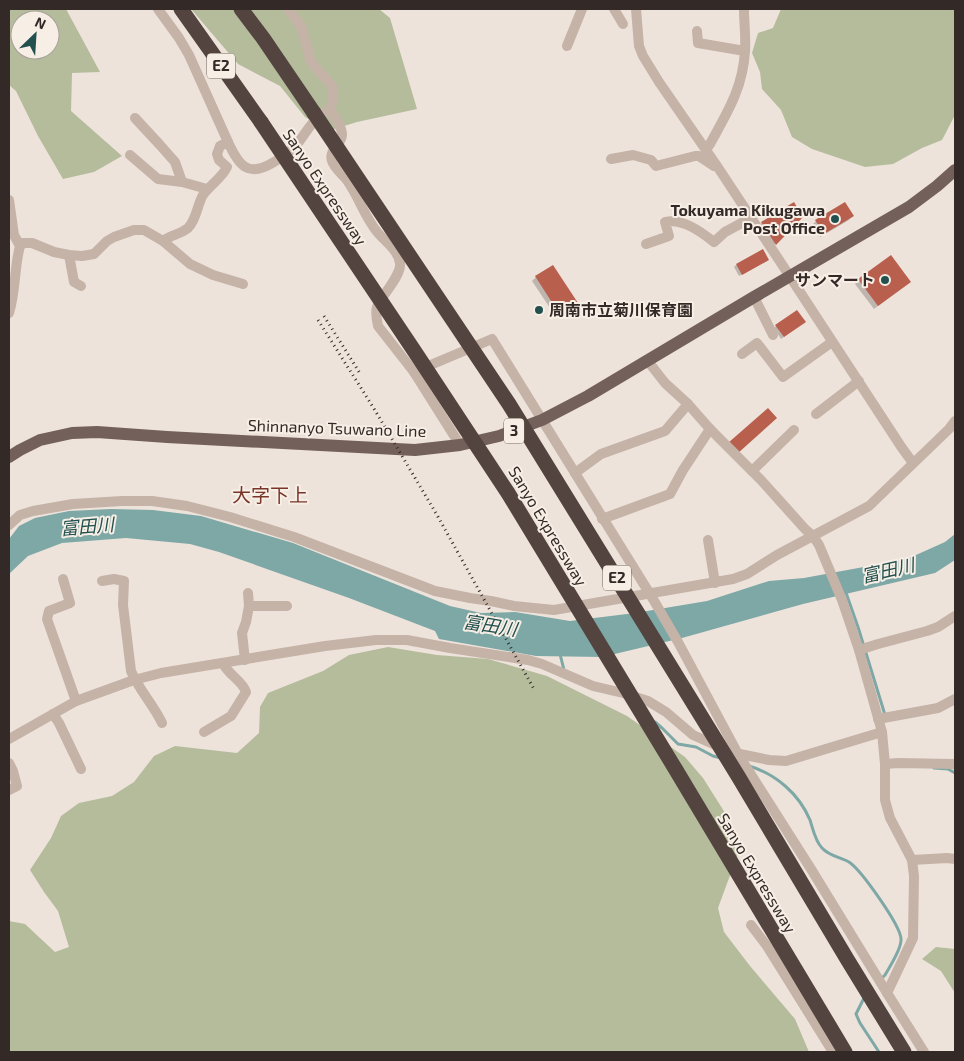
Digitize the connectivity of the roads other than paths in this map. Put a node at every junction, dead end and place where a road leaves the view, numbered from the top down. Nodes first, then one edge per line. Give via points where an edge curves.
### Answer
1 (158, 9) edge
2 (180, 9) edge
3 (241, 9) edge
4 (288, 9) edge
5 (582, 9) edge
6 (614, 9) edge
7 (636, 9) edge
8 (744, 9) edge
9 (623, 24) dead end
10 (697, 31) dead end
11 (567, 46) dead end
12 (745, 51) junction
13 (330, 110) junction
14 (135, 118) dead end
15 (228, 142) junction
16 (706, 150) junction
17 (130, 155) dead end
18 (611, 159) dead end
19 (717, 166) junction
20 (955, 170) edge
21 (182, 182) junction
22 (207, 190) junction
23 (9, 200) edge
24 (751, 218) junction
25 (163, 241) junction
26 (646, 244) dead end
27 (20, 246) junction
28 (69, 255) junction
29 (789, 277) junction
30 (243, 284) dead end
31 (81, 286) dead end
32 (754, 297) junction
33 (9, 313) edge
34 (774, 335) dead end
35 (832, 342) junction
36 (742, 354) dead end
37 (647, 360) junction
38 (414, 372) junction
39 (859, 382) junction
40 (688, 404) junction
41 (816, 414) dead end
42 (542, 420) junction
43 (955, 421) edge
44 (710, 429) junction
45 (794, 430) dead end
46 (460, 445) junction
47 (9, 457) edge
48 (913, 463) junction
49 (752, 471) junction
50 (575, 473) junction
51 (602, 519) junction
52 (9, 525) edge
53 (813, 536) junction
54 (708, 540) dead end
55 (63, 579) dead end
56 (102, 581) dead end
57 (716, 583) junction
58 (248, 593) dead end
59 (651, 596) junction
60 (249, 606) junction
61 (287, 606) dead end
62 (955, 616) edge
63 (859, 650) junction
64 (245, 660) junction
65 (223, 663) junction
66 (134, 680) junction
67 (955, 700) edge
68 (76, 701) junction
69 (53, 714) junction
70 (878, 719) junction
71 (162, 723) dead end
72 (204, 732) dead end
73 (882, 732) junction
74 (9, 739) edge
75 (738, 754) junction
76 (9, 763) edge
77 (885, 764) junction
78 (955, 765) edge
79 (81, 770) dead end
80 (9, 790) edge
81 (955, 859) edge
82 (912, 860) junction
83 (752, 925) dead end
84 (887, 993) junction
85 (832, 1052) edge
86 (845, 1052) edge
87 (904, 1052) edge
88 (924, 1052) edge

1 - 15 street via 189,55
2 - 86 highway, Sanyo Expressway / E2, bridge via 261,122 508,493
3 - 87 highway, Sanyo Expressway / E2, bridge via 509,404
4 - 13 street via 302,26 311,62 332,86
5 - 11 street
6 - 9 street
7 - 16 street via 643,56
8 - 12 street
10 - 12 street via 698,43
12 - 16 street via 742,80 735,98
13 - 15 street via 320,115 285,155 265,167 253,170 243,166
13 - 38 street via 342,133 331,154 332,162 348,181 378,232 395,250 400,262 400,270 377,307 376,316 378,326
14 - 21 street via 175,162
15 - 22 street via 220,146 217,154 226,167 225,171
16 - 19 street
17 - 21 street via 158,178
18 - 19 street via 633,155 651,160 656,166 699,156
19 - 24 street
20 - 29 main road, Shinnanyo Tsuwano Line / 3 via 909,207
21 - 22 street
22 - 25 street via 188,228
23 - 27 street via 14,235
24 - 26 street via 714,242 688,225 672,220 665,222 669,236
24 - 29 street
25 - 28 street via 144,230 134,230 107,241 94,254
25 - 30 street via 190,264 212,275
27 - 28 street via 32,243
27 - 33 street
28 - 31 street via 74,282
29 - 32 main road, Shinnanyo Tsuwano Line / 3
29 - 35 street
32 - 34 street
32 - 37 main road, Shinnanyo Tsuwano Line / 3
35 - 36 street via 783,377 757,343
35 - 39 street
37 - 40 street via 665,383
37 - 42 main road, Shinnanyo Tsuwano Line / 3
38 - 42 street via 492,339
38 - 46 street
39 - 41 street
39 - 48 street
40 - 44 street
40 - 50 street via 665,431 601,454
42 - 46 main road, Shinnanyo Tsuwano Line / 3 via 499,436
42 - 50 street
43 - 48 street
44 - 49 street
44 - 51 street via 670,494
45 - 49 street
46 - 47 main road, Shinnanyo Tsuwano Line / 3 via 415,450 97,432 40,440
48 - 53 street via 869,506
49 - 53 street
50 - 51 street
51 - 59 street
52 - 59 street via 20,515 73,504 152,501 230,517 294,537 435,591 470,598 554,610
53 - 57 street via 747,574
53 - 63 street via 842,600
54 - 57 street
55 - 68 street via 70,603 49,611 47,619
56 - 66 street via 124,581 123,605 130,671
57 - 59 street
58 - 60 street
59 - 75 street
60 - 61 street
60 - 64 street via 242,632
62 - 63 street via 927,631
63 - 70 street
64 - 65 street
64 - 75 street via 325,646 407,640 528,660 594,686 648,701 693,735
65 - 66 street
65 - 72 street via 246,692 231,716
66 - 68 street
66 - 71 street
67 - 70 street via 938,708
68 - 69 street
69 - 74 street
69 - 79 street
70 - 73 street
73 - 75 street via 786,761
73 - 77 street
75 - 84 street
76 - 80 street via 17,786
77 - 78 street
77 - 82 street via 885,800 890,818
81 - 82 street
82 - 84 street via 913,938
83 - 85 street
84 - 88 street

